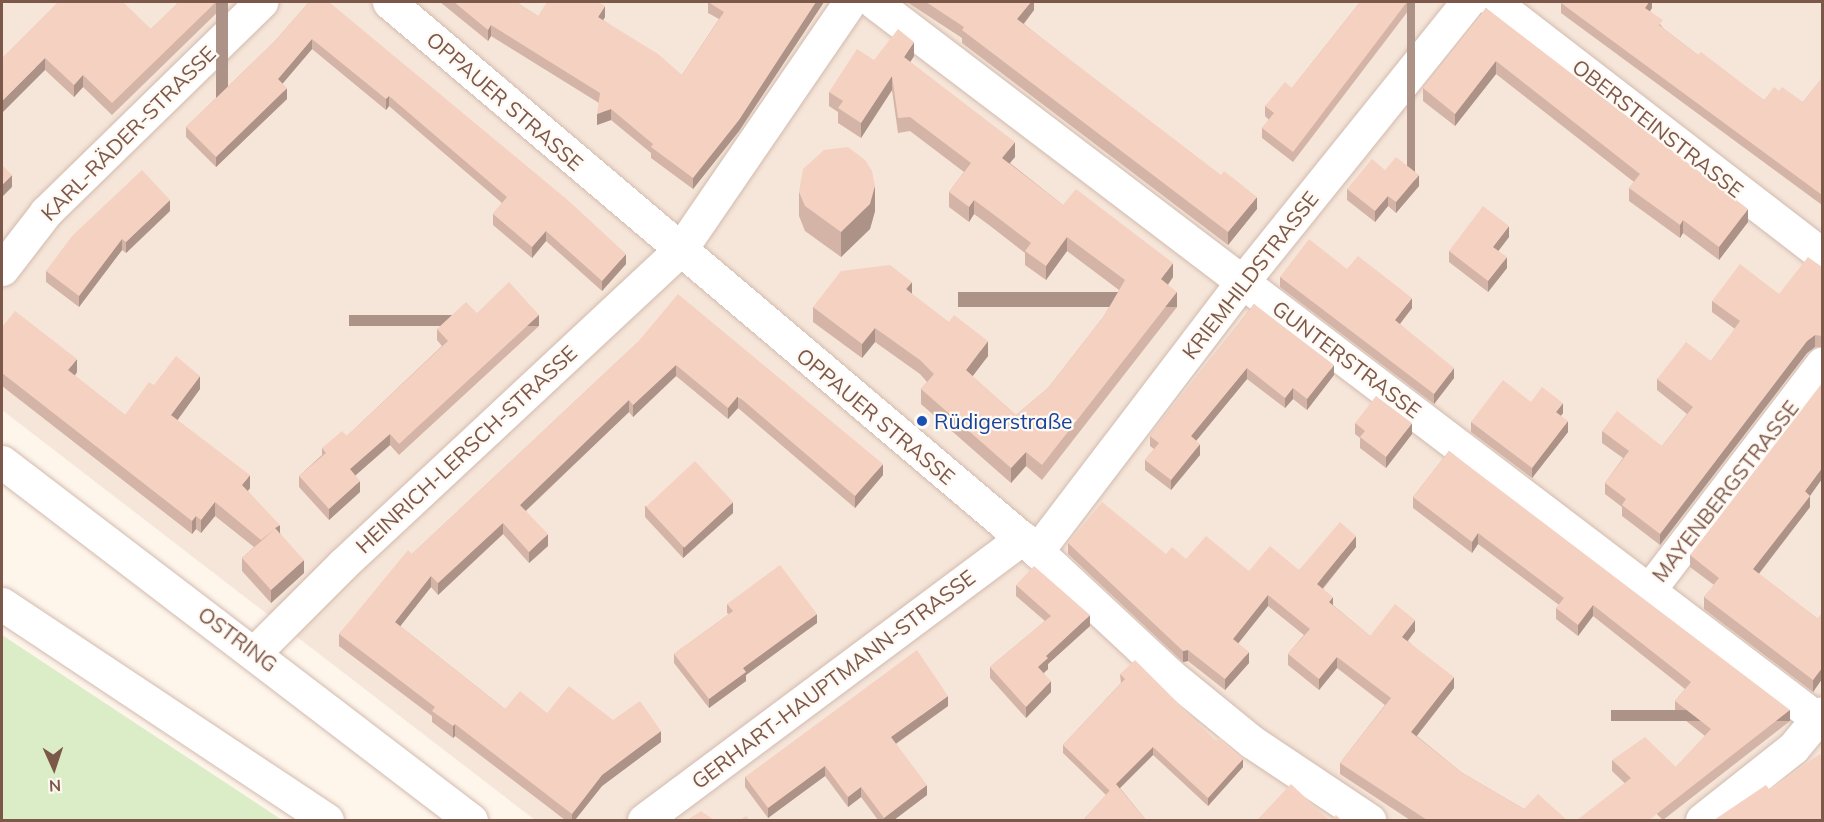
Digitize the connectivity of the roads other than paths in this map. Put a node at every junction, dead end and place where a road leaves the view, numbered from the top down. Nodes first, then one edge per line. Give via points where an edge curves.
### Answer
1 (261, 2) edge
2 (389, 2) edge
3 (850, 2) edge
4 (874, 2) edge
5 (1467, 2) edge
6 (1494, 2) edge
7 (680, 250) junction
8 (1822, 255) edge
9 (2, 269) edge
10 (1243, 281) junction
11 (1822, 364) edge
12 (2, 462) edge
13 (1029, 545) junction
14 (1649, 590) junction
15 (2, 604) edge
16 (255, 652) junction
17 (1820, 716) edge
18 (327, 820) edge
19 (471, 820) edge
20 (644, 820) edge
21 (1369, 820) edge
22 (1702, 820) edge

1 - 9 street, KARL-RÄDER-STRASSE via 46,212
2 - 7 street, OPPAUER STRASSE
3 - 7 street
4 - 10 street, GUNTERSTRASSE
5 - 10 street, KRIEMHILDSTRASSE
6 - 8 street, OBERSTEINSTRASSE
7 - 13 street, OPPAUER STRASSE
7 - 16 street, HEINRICH-LERSCH-STRASSE via 343,564
10 - 13 street, KRIEMHILDSTRASSE
10 - 14 street, GUNTERSTRASSE
11 - 14 street, MAYENBERGSTRASSE
12 - 16 street, OSTRING
13 - 20 street, GERHART-HAUPTMANN-STRASSE
13 - 21 street, OPPAUER STRASSE via 1171,676 1252,742
14 - 17 street, GUNTERSTRASSE
15 - 18 street
16 - 19 street, OSTRING
17 - 22 street via 1792,748

